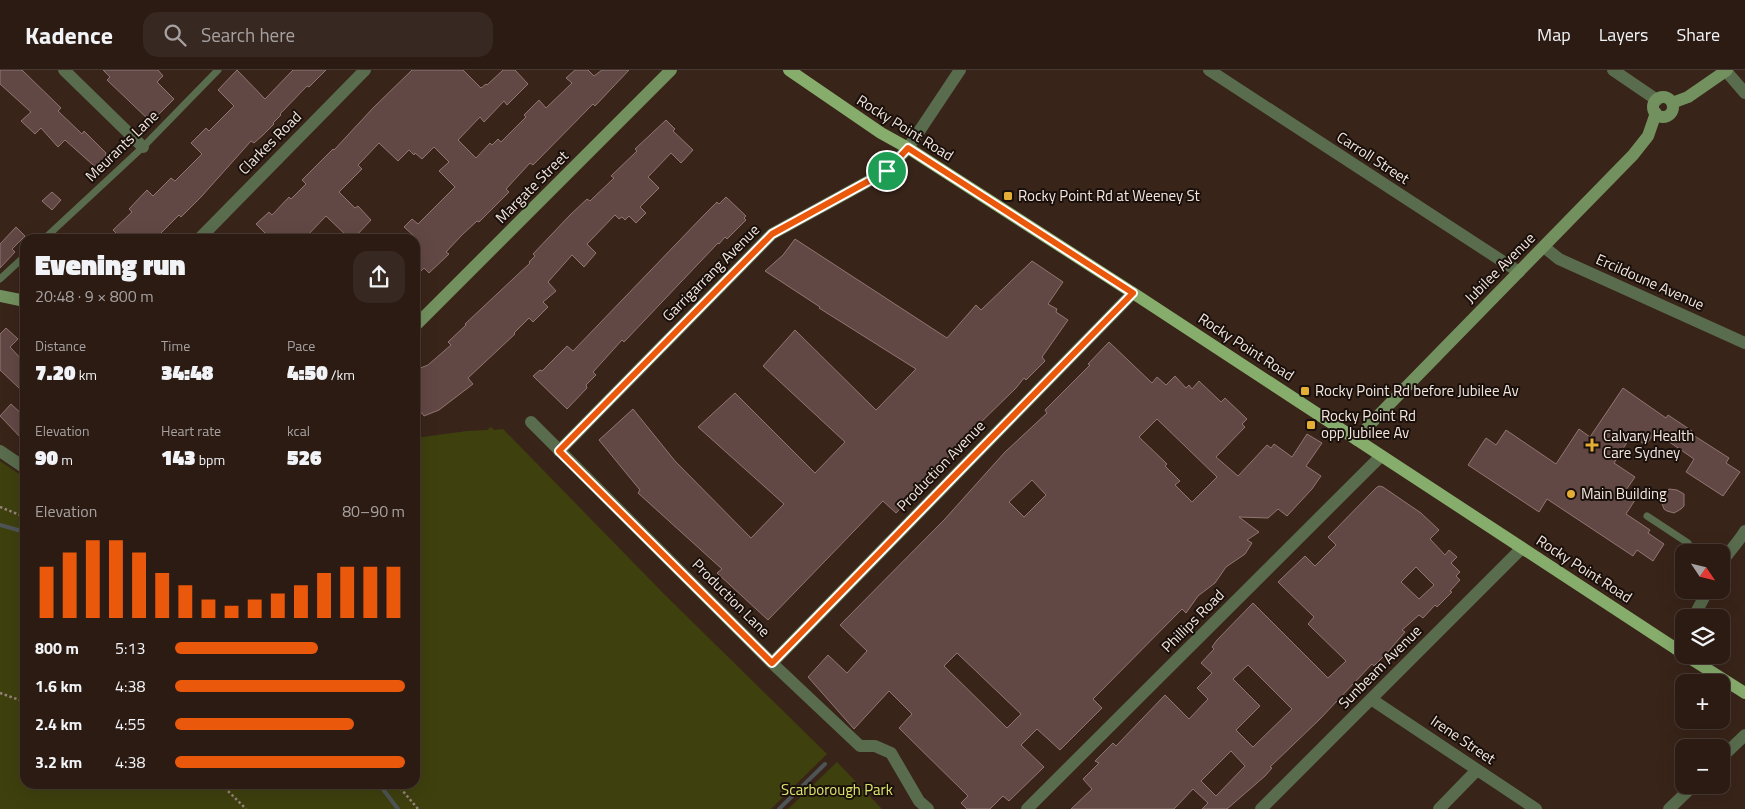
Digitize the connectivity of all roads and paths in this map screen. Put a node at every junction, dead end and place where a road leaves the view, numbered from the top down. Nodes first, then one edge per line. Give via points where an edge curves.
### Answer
1 (64, 70) edge
2 (218, 70) edge
3 (365, 70) edge
4 (671, 70) edge
5 (788, 70) edge
6 (960, 70) edge
7 (1209, 70) edge
8 (1613, 70) edge
9 (1726, 70) edge
10 (1745, 93) edge
11 (1657, 100) junction
12 (1672, 103) junction
13 (1656, 113) junction
14 (143, 147) junction
15 (908, 148) junction
16 (49, 234) edge
17 (204, 234) edge
18 (1544, 247) junction
19 (20, 261) edge
20 (1519, 272) junction
21 (0, 279) edge
22 (1133, 293) junction
23 (0, 296) edge
24 (20, 300) edge
25 (420, 321) edge
26 (1745, 342) edge
27 (531, 422) dead end
28 (1357, 440) junction
29 (0, 451) edge
30 (559, 451) junction
31 (1381, 456) junction
32 (20, 465) edge
33 (0, 508) edge
34 (20, 515) edge
35 (1647, 516) dead end
36 (1742, 537) edge
37 (1688, 544) dead end
38 (1522, 548) junction
39 (1730, 550) edge
40 (1675, 648) edge
41 (772, 663) junction
42 (1699, 664) edge
43 (1745, 693) edge
44 (0, 694) edge
45 (1371, 699) junction
46 (20, 700) edge
47 (1745, 735) edge
48 (1730, 749) edge
49 (1478, 770) junction
50 (226, 789) edge
51 (401, 789) edge
52 (1685, 794) edge
53 (246, 809) edge
54 (418, 809) edge
55 (928, 809) edge
56 (1027, 809) edge
57 (1261, 809) edge
58 (1439, 809) edge
59 (1536, 809) edge
60 (1669, 809) edge

1 - 14 street
2 - 14 lane, Meurants Lane
3 - 17 street, Clarkes Road
4 - 25 street, Margate Street
5 - 15 main road, Rocky Point Road
6 - 15 street, Garrigarrang Avenue
7 - 20 street, Carroll Street
8 - 11 street
9 - 10 street
9 - 12 street via 1688,98
11 - 12 street via 1665,98
11 - 13 street via 1654,106
12 - 13 street via 1669,115
13 - 18 street, Jubilee Avenue via 1652,129 1640,148
14 - 16 lane, Meurants Lane
15 - 22 main road, Rocky Point Road
15 - 30 street, Garrigarrang Avenue via 887,171 772,234
18 - 20 street, Jubilee Avenue
18 - 26 street, Ercildoune Avenue via 1559,260
19 - 21 lane
20 - 28 street, Jubilee Avenue
22 - 28 main road, Rocky Point Road
22 - 41 street, Production Avenue
23 - 24 street
27 - 30 street, Production Lane
28 - 31 main road, Rocky Point Road
29 - 32 street
30 - 41 street, Production Lane
31 - 38 main road, Rocky Point Road
31 - 56 street, Phillips Road
33 - 34 path
35 - 37 lane
36 - 39 street
38 - 40 main road, Rocky Point Road
38 - 45 street, Sunbeam Avenue
41 - 55 street, Production Lane via 860,746 875,746 891,753 919,801
42 - 43 main road, Rocky Point Road
44 - 46 path
45 - 49 street, Irene Street
45 - 57 street, Sunbeam Avenue
47 - 48 street
49 - 58 street
49 - 59 street, Irene Street
50 - 53 path
51 - 54 path
52 - 60 street

